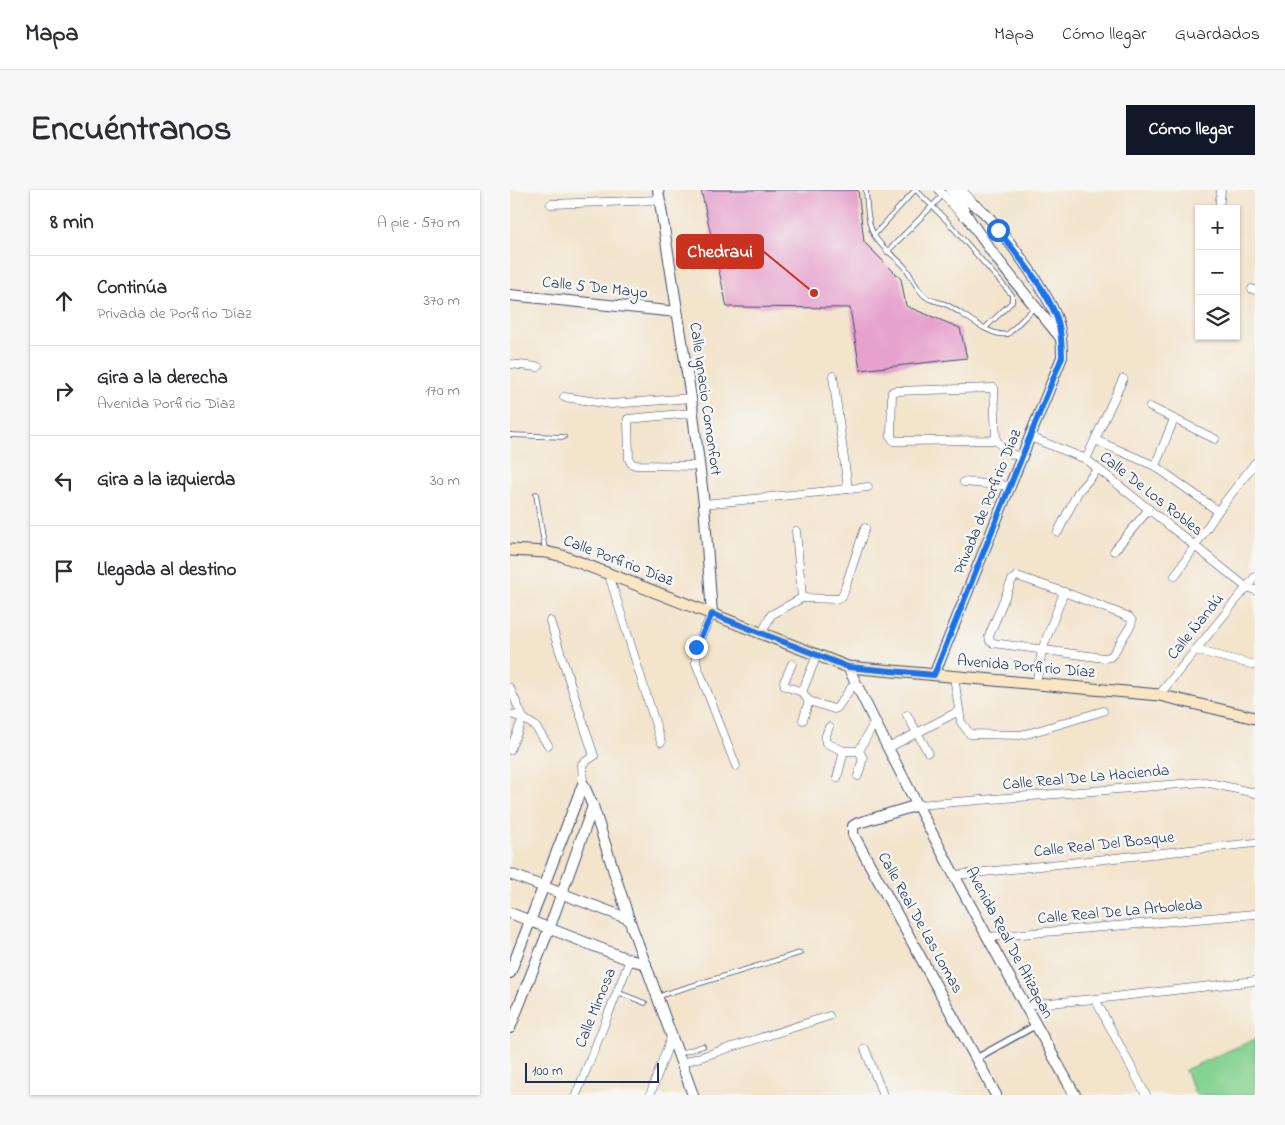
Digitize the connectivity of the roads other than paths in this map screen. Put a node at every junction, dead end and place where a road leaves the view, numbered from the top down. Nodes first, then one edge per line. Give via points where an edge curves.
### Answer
1 (866, 190) edge
2 (916, 190) edge
3 (1221, 190) edge
4 (950, 191) edge
5 (658, 195) edge
6 (551, 204) dead end
7 (964, 204) junction
8 (933, 205) junction
9 (1219, 205) edge
10 (980, 210) junction
11 (970, 223) junction
12 (874, 235) junction
13 (887, 252) junction
14 (1036, 282) junction
15 (1021, 291) junction
16 (510, 294) edge
17 (1035, 307) junction
18 (677, 312) junction
19 (985, 328) junction
20 (1062, 340) junction
21 (510, 364) edge
22 (538, 367) dead end
23 (832, 376) dead end
24 (1123, 379) dead end
25 (564, 397) dead end
26 (690, 398) junction
27 (1150, 407) dead end
28 (692, 413) junction
29 (1174, 419) junction
30 (510, 435) edge
31 (564, 437) dead end
32 (1030, 437) junction
33 (1216, 439) dead end
34 (996, 440) junction
35 (1095, 440) junction
36 (1022, 457) junction
37 (1086, 459) junction
38 (1255, 463) edge
39 (699, 466) junction
40 (1155, 466) junction
41 (1098, 469) junction
42 (964, 482) dead end
43 (1011, 486) junction
44 (868, 487) dead end
45 (848, 489) junction
46 (536, 494) dead end
47 (704, 504) junction
48 (1148, 509) junction
49 (1218, 511) junction
50 (865, 528) dead end
51 (796, 532) dead end
52 (1058, 532) dead end
53 (1196, 547) junction
54 (510, 550) edge
55 (1114, 551) dead end
56 (546, 552) junction
57 (608, 575) junction
58 (1175, 576) dead end
59 (1255, 577) edge
60 (1246, 587) junction
61 (1255, 590) edge
62 (1064, 592) junction
63 (802, 598) junction
64 (712, 614) junction
65 (550, 621) dead end
66 (762, 633) junction
67 (1042, 650) junction
68 (1195, 650) junction
69 (817, 655) junction
70 (792, 664) dead end
71 (1255, 665) edge
72 (848, 667) junction
73 (934, 675) junction
74 (954, 677) junction
75 (855, 682) junction
76 (1036, 685) junction
77 (510, 688) edge
78 (802, 692) junction
79 (1159, 695) junction
80 (809, 701) junction
81 (959, 711) junction
82 (1103, 711) dead end
83 (510, 714) edge
84 (907, 715) dead end
85 (523, 718) junction
86 (1255, 718) edge
87 (803, 720) dead end
88 (875, 721) junction
89 (829, 727) dead end
90 (917, 732) junction
91 (661, 742) dead end
92 (548, 745) dead end
93 (888, 748) junction
94 (510, 750) edge
95 (859, 751) junction
96 (844, 752) junction
97 (928, 752) dead end
98 (736, 766) dead end
99 (858, 776) dead end
100 (837, 778) dead end
101 (583, 784) junction
102 (1255, 793) edge
103 (918, 805) junction
104 (593, 806) junction
105 (1255, 843) edge
106 (510, 874) edge
107 (956, 875) junction
108 (543, 886) junction
109 (562, 893) junction
110 (510, 914) edge
111 (1255, 914) edge
112 (629, 919) junction
113 (531, 922) junction
114 (549, 929) junction
115 (988, 937) junction
116 (800, 953) dead end
117 (630, 960) junction
118 (646, 964) junction
119 (510, 973) edge
120 (1255, 982) edge
121 (617, 992) junction
122 (658, 997) junction
123 (1095, 999) junction
124 (645, 1003) dead end
125 (1024, 1005) junction
126 (829, 1016) dead end
127 (1036, 1026) junction
128 (510, 1028) edge
129 (672, 1035) junction
130 (703, 1046) dead end
131 (865, 1050) dead end
132 (680, 1058) junction
133 (977, 1058) junction
134 (576, 1095) edge
135 (650, 1095) edge
136 (693, 1095) edge
137 (883, 1095) edge
138 (996, 1095) edge
139 (1075, 1095) edge
140 (1146, 1095) edge

1 - 12 lane
2 - 8 lane
2 - 12 lane
3 - 9 street
4 - 7 street
4 - 8 lane
4 - 10 street, Privada de Porfirio Díaz
4 - 11 street
5 - 6 street
5 - 18 street, Calle Ignacio Comonfort
7 - 10 street
7 - 11 street
8 - 13 lane
8 - 19 lane via 1012,295 1012,302
10 - 14 street, Privada de Porfirio Díaz
11 - 15 street
12 - 13 lane
13 - 19 lane via 904,266 926,297 948,305
14 - 15 street via 1032,291
14 - 20 street, Privada de Porfirio Díaz via 1051,305
15 - 17 street
16 - 18 street, Calle 5 De Mayo
17 - 19 lane via 1008,334
17 - 20 street
18 - 26 street, Calle Ignacio Comonfort
20 - 32 street, Privada de Porfirio Díaz via 1062,357
21 - 22 street
23 - 45 street
24 - 35 street
25 - 26 street via 611,404
26 - 28 street, Calle Ignacio Comonfort
27 - 29 street
28 - 39 street, Calle Ignacio Comonfort
28 - 39 street via 628,420 629,459 635,465
29 - 33 street
29 - 40 street
30 - 31 lane
32 - 36 street, Privada de Porfirio Díaz
32 - 37 street, Calle De Los Robles
34 - 34 street via 995,390 992,387 892,392 891,437 894,442
34 - 36 street via 1008,453
35 - 37 street
35 - 40 street
36 - 43 street, Privada de Porfirio Díaz
37 - 41 street, Calle De Los Robles
38 - 49 street
39 - 47 street, Calle Ignacio Comonfort
40 - 49 street
41 - 48 street, Calle De Los Robles
41 - 52 street via 1078,492
42 - 43 street
43 - 73 street, Privada de Porfirio Díaz
44 - 45 street
45 - 47 street
46 - 56 lane
47 - 64 street, Calle Ignacio Comonfort
48 - 53 street, Calle De Los Robles
48 - 55 street
49 - 53 street
50 - 63 street via 842,597
51 - 63 street
53 - 58 street
53 - 60 street, Calle De Los Robles
54 - 56 main road, Calle Porfirio Díaz
56 - 57 main road, Calle Porfirio Díaz
57 - 64 main road, Calle Porfirio Díaz
57 - 91 street
59 - 60 street, Calle Ñandú
60 - 61 street
60 - 68 street, Calle Ñandú
62 - 67 street
62 - 67 street via 1016,576 989,636 993,643
62 - 67 street via 1129,617 1131,625 1110,657
63 - 66 street via 771,615
64 - 66 main road, Avenida Porfirio Díaz
64 - 98 street via 696,647 696,664
65 - 101 street via 594,756 582,764
66 - 69 main road, Avenida Porfirio Díaz
67 - 76 street
68 - 71 street
68 - 79 street, Calle Ñandú
69 - 72 main road, Avenida Porfirio Díaz
69 - 78 street
70 - 78 street via 785,686
72 - 73 main road, Avenida Porfirio Díaz
72 - 75 street
73 - 74 main road, Avenida Porfirio Díaz
74 - 76 main road, Avenida Porfirio Díaz
74 - 81 street
75 - 80 street via 837,708
75 - 88 street, Avenida Real De Atizapan
76 - 79 main road, Avenida Porfirio Díaz
77 - 85 street
78 - 80 street
79 - 86 main road, Avenida Porfirio Díaz
80 - 87 street
81 - 82 street via 961,722 970,734 1020,735
81 - 90 street
83 - 85 street
84 - 90 street
85 - 92 street via 535,726
85 - 94 street
88 - 93 street, Avenida Real De Atizapan
88 - 95 street
89 - 96 street via 826,743
90 - 93 street
90 - 97 street
93 - 103 street, Avenida Real De Atizapan
95 - 96 street
95 - 99 street via 863,758
96 - 100 street
101 - 104 street
101 - 108 street
102 - 103 street, Calle Real De La Hacienda via 1205,782
103 - 107 street, Avenida Real De Atizapan
103 - 133 street, Calle Real De Las Lomas via 858,823 852,826 853,834
104 - 109 street
104 - 112 street
105 - 107 street, Calle Real Del Bosque
106 - 108 street
107 - 115 street, Avenida Real De Atizapan
108 - 109 street
108 - 113 street
109 - 112 street
109 - 114 street
110 - 113 street
111 - 115 street, Calle Real De La Arboleda
112 - 118 street
113 - 114 street
113 - 119 street
114 - 117 street
114 - 128 street
115 - 125 street, Avenida Real De Atizapan
116 - 122 lane
117 - 118 street
117 - 121 street, Calle Mimosa
118 - 122 street
120 - 123 street
121 - 124 lane
121 - 134 street, Calle Mimosa
122 - 129 street
123 - 125 street
123 - 140 street
125 - 127 street, Avenida Real De Atizapan
126 - 132 street
127 - 133 street
127 - 139 street, Avenida Real De Atizapan
129 - 132 street
129 - 135 street
130 - 132 lane
131 - 137 street
132 - 136 street
133 - 138 street, Calle Real De Las Lomas

